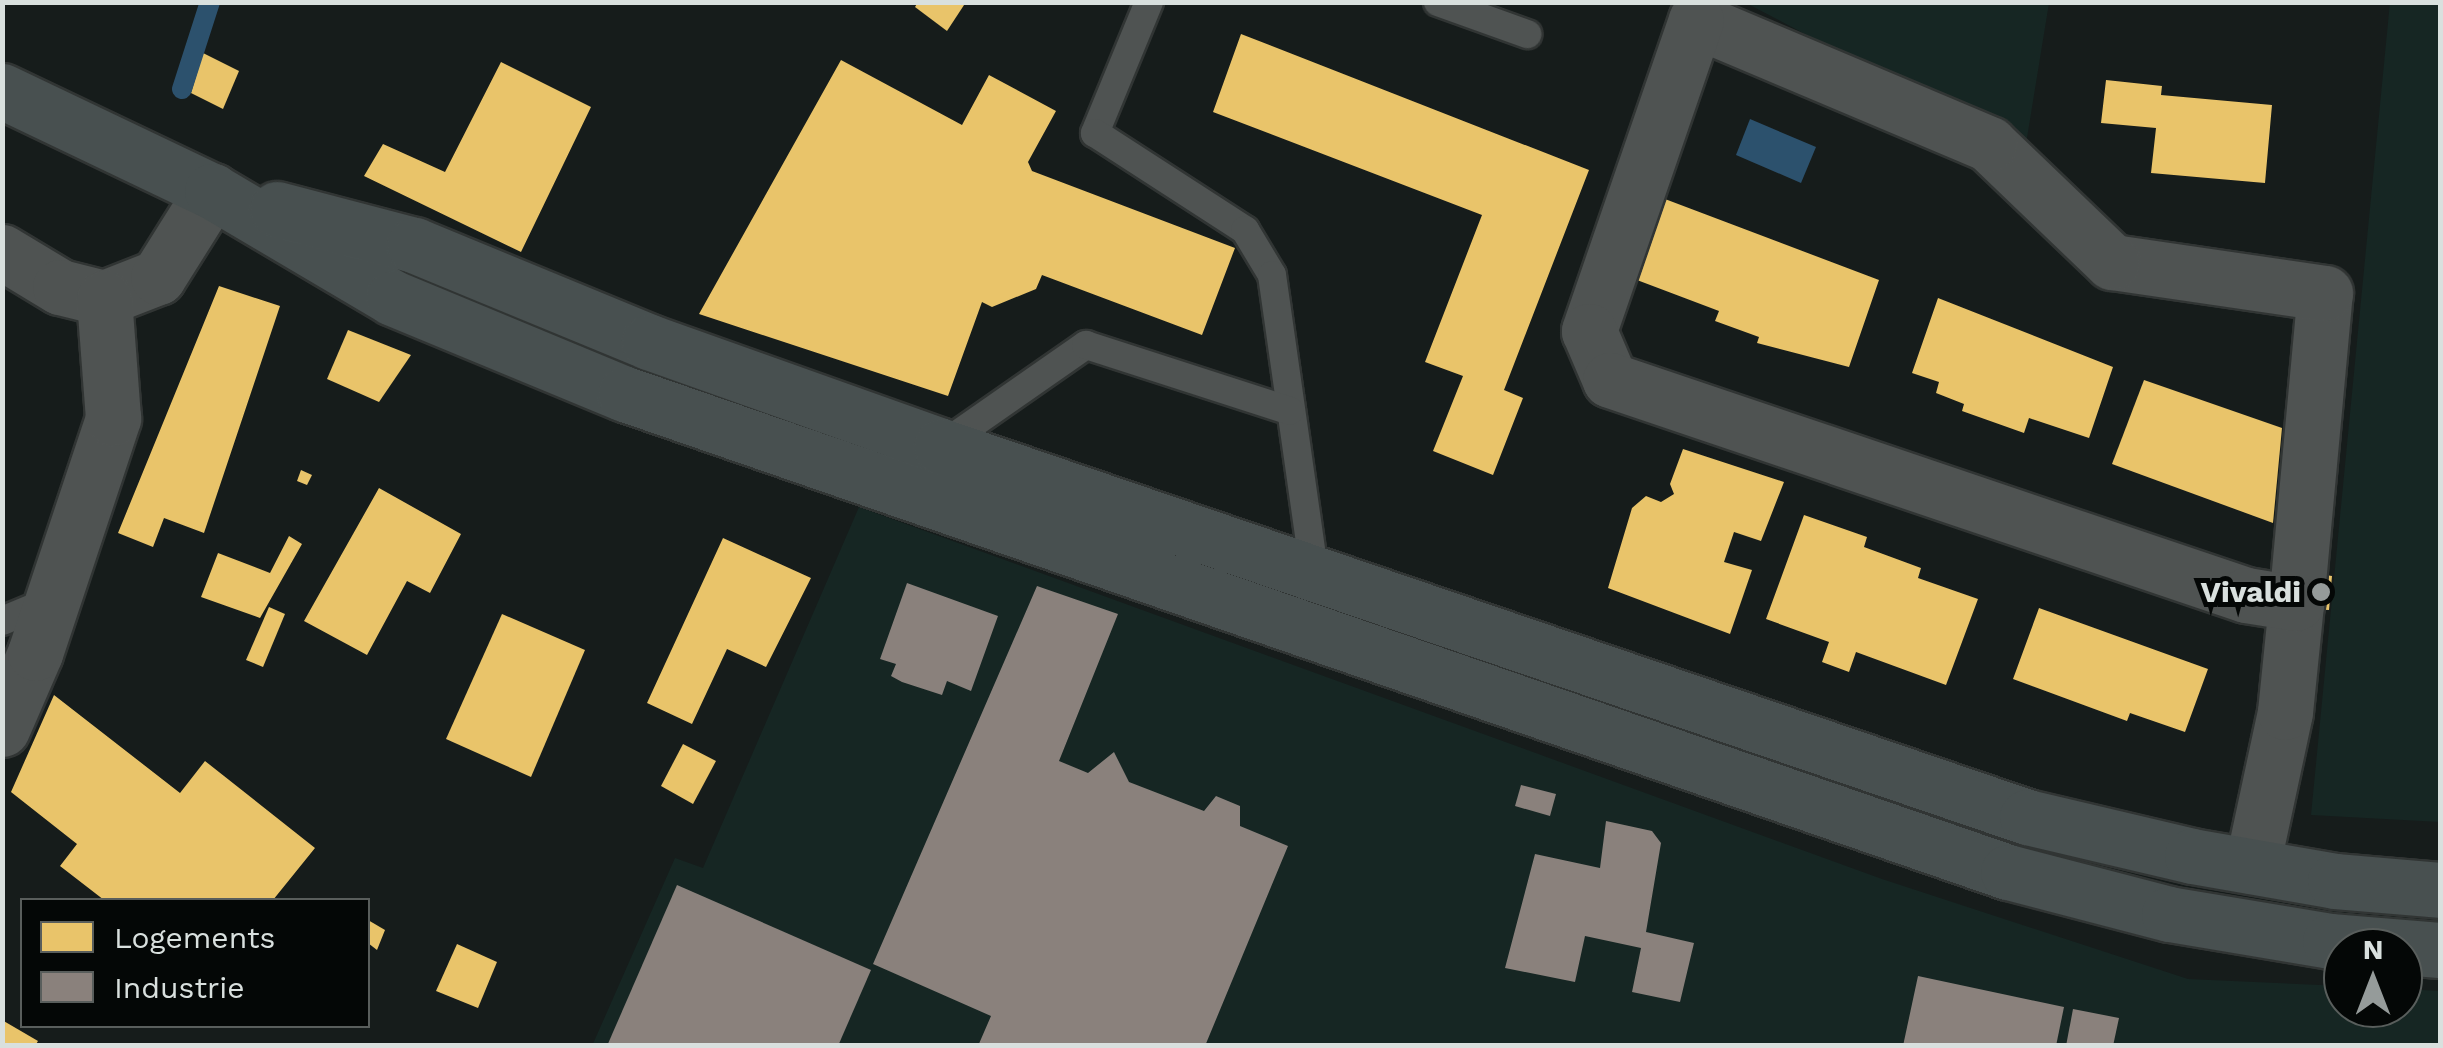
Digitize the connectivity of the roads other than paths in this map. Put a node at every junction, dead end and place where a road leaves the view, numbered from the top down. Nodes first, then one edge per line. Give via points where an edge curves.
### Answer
1 (1149, 2) edge
2 (1438, 2) edge
3 (1527, 34) dead end
4 (2, 90) edge
5 (212, 192) junction
6 (2, 252) edge
7 (104, 298) junction
8 (1290, 411) junction
9 (940, 446) junction
10 (1315, 574) junction
11 (54, 599) junction
12 (2296, 603) junction
13 (2, 621) edge
14 (1302, 627) junction
15 (2, 729) edge
16 (2252, 866) junction
17 (2440, 890) edge
18 (2440, 950) edge

1 - 8 lane via 1095,133 1245,230 1272,275
2 - 3 lane
4 - 5 main road
5 - 7 street via 158,277
5 - 9 main road via 414,245 649,342
5 - 14 main road via 393,298 625,394
6 - 7 street via 60,288
7 - 11 street via 114,418
8 - 9 lane via 1086,345
8 - 10 lane
9 - 10 main road
10 - 14 lane
10 - 16 main road via 2027,817
11 - 13 lane
11 - 15 street
12 - 12 street via 2325,293 2112,262 1990,144 1696,20 1590,331 1610,380 2246,595
12 - 16 street via 2286,712
14 - 18 main road via 2008,872 2169,914
16 - 17 main road

